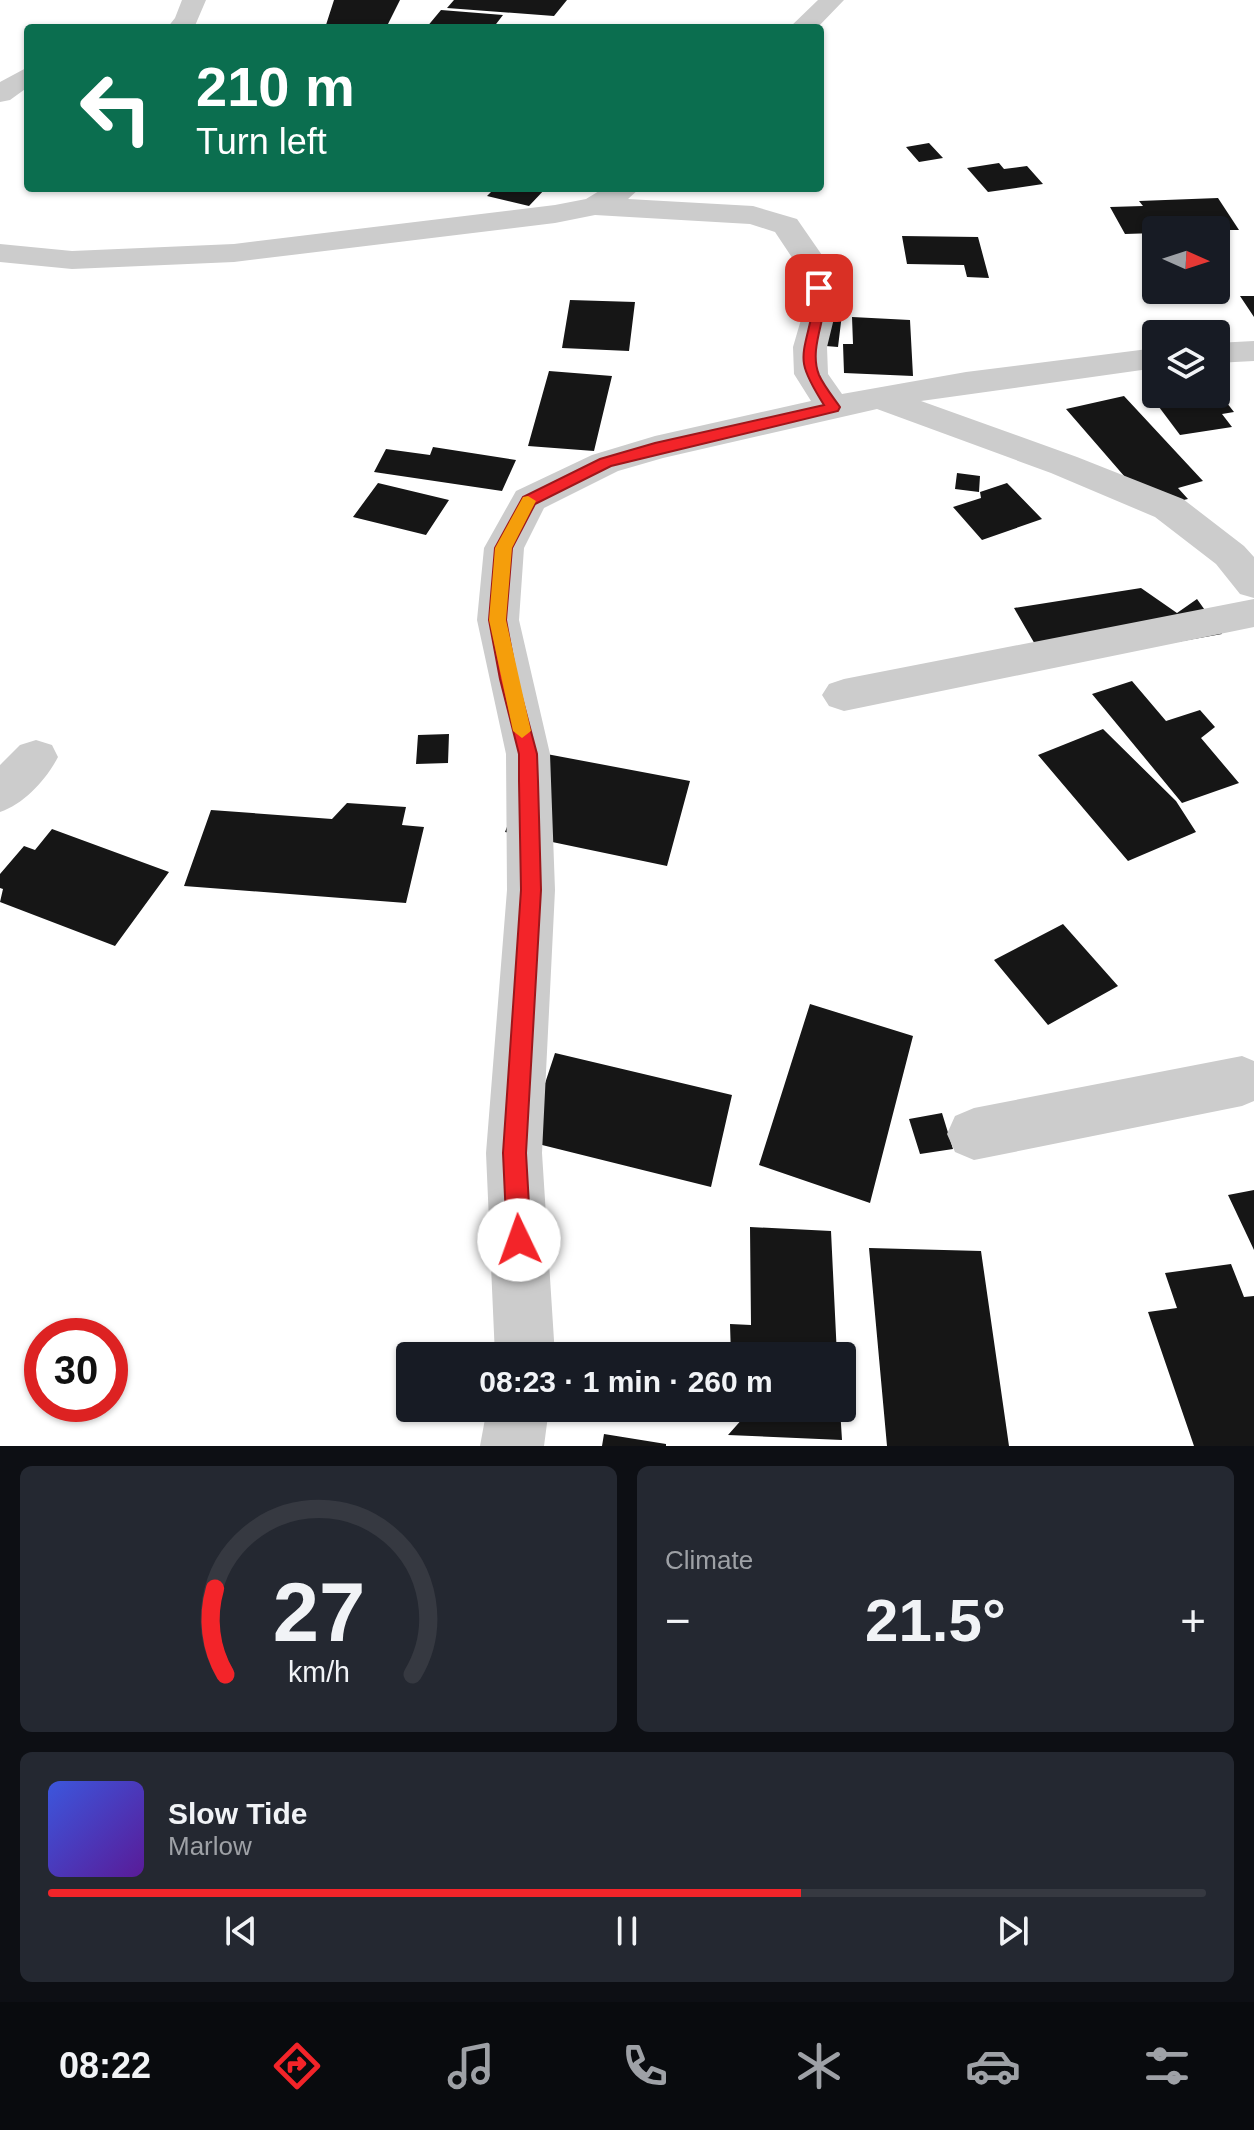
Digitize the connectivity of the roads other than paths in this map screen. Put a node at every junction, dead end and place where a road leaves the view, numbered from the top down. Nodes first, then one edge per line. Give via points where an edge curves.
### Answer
1 (194, 0) edge
2 (832, 0) edge
3 (184, 24) edge
4 (806, 24) edge
5 (0, 70) edge
6 (24, 74) edge
7 (24, 78) edge
8 (0, 94) edge
9 (618, 192) edge
10 (595, 206) junction
11 (0, 253) edge
12 (1254, 351) edge
13 (1230, 352) edge
14 (1142, 360) edge
15 (880, 399) junction
16 (832, 407) junction
17 (1254, 584) edge
18 (1254, 613) edge
19 (844, 695) dead end
20 (36, 757) dead end
21 (0, 794) edge
22 (1250, 1087) edge
23 (974, 1134) dead end
24 (524, 1342) edge
25 (516, 1422) edge
26 (512, 1446) edge

1 - 3 street
2 - 4 street
5 - 6 street
7 - 8 street
9 - 10 street
10 - 11 street via 234,253 72,260
10 - 16 street via 753,215 786,226 817,271 821,306 810,347 811,374
12 - 13 street
14 - 15 street via 966,382
15 - 16 street
15 - 17 street via 1169,508 1230,555
16 - 24 street via 605,463 529,500 504,548 498,620 528,754 531,890 514,1153
18 - 19 street
20 - 21 street
22 - 23 street
25 - 26 street

